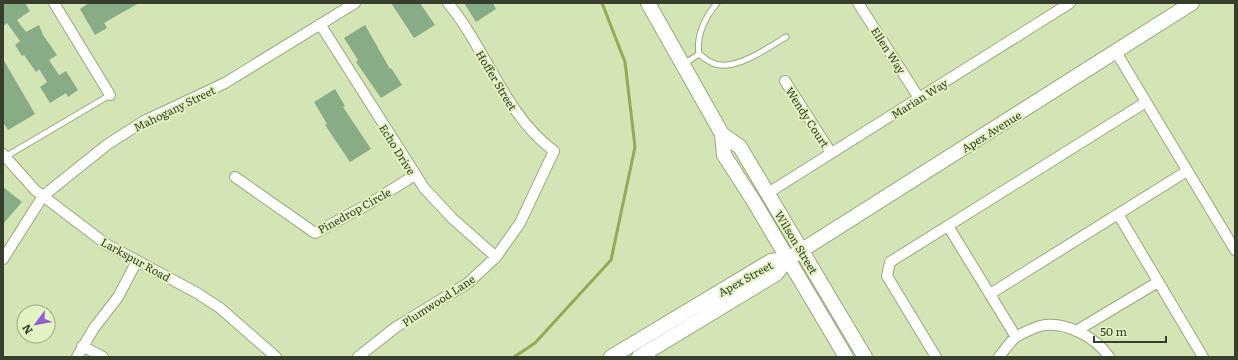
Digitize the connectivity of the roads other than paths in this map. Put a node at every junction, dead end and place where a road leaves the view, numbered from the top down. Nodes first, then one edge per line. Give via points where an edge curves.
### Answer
1 (54, 3) edge
2 (355, 3) edge
3 (448, 3) edge
4 (648, 3) edge
5 (717, 3) edge
6 (858, 3) edge
7 (1070, 3) edge
8 (1192, 3) edge
9 (320, 24) junction
10 (786, 37) dead end
11 (1116, 52) junction
12 (699, 54) junction
13 (683, 65) junction
14 (785, 81) dead end
15 (110, 95) joint
16 (919, 98) junction
17 (1146, 102) junction
18 (722, 134) junction
19 (554, 151) joint
20 (831, 153) junction
21 (4, 155) edge
22 (1187, 171) junction
23 (415, 174) junction
24 (235, 177) dead end
25 (768, 193) junction
26 (43, 196) junction
27 (1118, 214) junction
28 (948, 226) junction
29 (802, 250) junction
30 (1235, 250) edge
31 (496, 257) junction
32 (3, 259) edge
33 (788, 259) junction
34 (137, 261) junction
35 (1158, 282) junction
36 (990, 294) junction
37 (1076, 331) junction
38 (1016, 337) junction
39 (82, 346) junction
40 (77, 357) edge
41 (103, 357) edge
42 (276, 357) edge
43 (358, 357) edge
44 (611, 357) edge
45 (639, 357) edge
46 (846, 357) edge
47 (865, 357) edge
48 (936, 357) edge
49 (999, 357) edge
50 (1108, 357) edge
51 (1203, 357) edge

1 - 15 street
2 - 9 street, Mahogany Street
3 - 19 street, Hoffer Street via 519,117 535,136
4 - 13 main road, Wilson Street
5 - 12 lane via 698,39
6 - 16 street, Ellen Way
7 - 16 street, Marian Way
8 - 11 main road, Apex Avenue
9 - 23 street, Echo Drive
9 - 26 street, Mahogany Street via 225,84 126,132
10 - 12 lane via 736,63 721,65
11 - 17 street
11 - 29 main road, Apex Avenue
12 - 13 lane
13 - 18 main road, Wilson Street
14 - 20 street, Wendy Court
15 - 21 lane
16 - 20 street, Marian Way
17 - 22 street
17 - 28 street
18 - 25 main road, Wilson Street via 740,147
18 - 33 main road, Wilson Street via 724,155
19 - 31 street, Plumwood Lane via 520,223
20 - 25 street, Marian Way
21 - 26 street, Larkspur Road via 24,179
22 - 27 street
22 - 30 street
23 - 24 street, Pinedrop Circle via 372,202 314,232
23 - 31 street, Echo Drive via 435,201
25 - 29 main road, Wilson Street
26 - 32 street, Mahogany Street
26 - 34 street, Larkspur Road via 106,244
27 - 35 street
27 - 36 street
28 - 36 street
28 - 48 street via 890,262 887,276
29 - 33 main road, Apex Avenue
29 - 47 main road, Wilson Street
31 - 43 street, Plumwood Lane via 468,283 396,327
33 - 44 main road, Apex Street via 771,261
33 - 45 main road, Apex Street via 776,274
33 - 46 main road, Wilson Street
34 - 39 street via 118,297
34 - 42 street, Larkspur Road via 220,308
35 - 37 street
35 - 51 street
36 - 38 street
37 - 38 street via 1061,326 1040,326
37 - 50 street via 1083,333 1103,348
38 - 49 street
39 - 40 street
39 - 41 street

